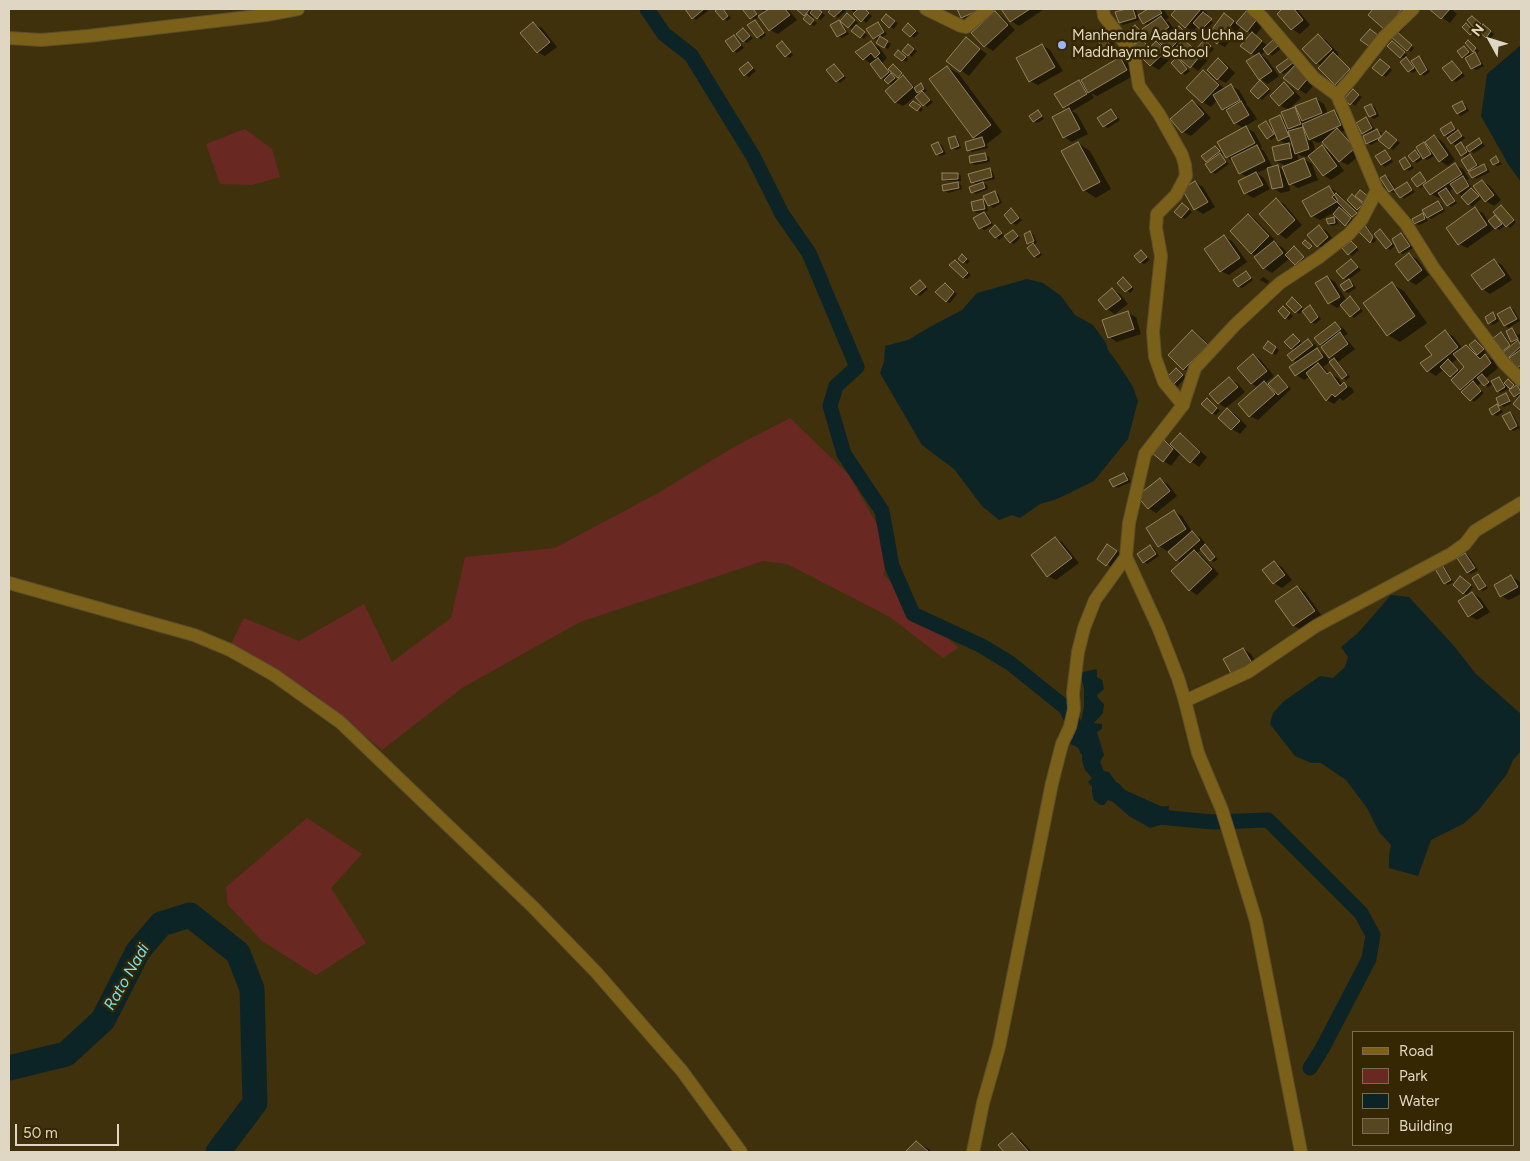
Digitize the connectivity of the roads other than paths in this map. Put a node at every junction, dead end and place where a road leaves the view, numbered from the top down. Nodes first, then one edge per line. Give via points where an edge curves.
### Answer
1 (298, 9) edge
2 (926, 9) edge
3 (988, 9) edge
4 (1103, 9) edge
5 (1253, 9) edge
6 (1413, 9) edge
7 (9, 38) edge
8 (1337, 95) junction
9 (1377, 190) junction
10 (1521, 380) edge
11 (1183, 405) junction
12 (1521, 503) edge
13 (1126, 557) junction
14 (9, 583) edge
15 (1185, 701) junction
16 (741, 1152) edge
17 (973, 1152) edge
18 (1301, 1152) edge

1 - 7 street via 88,36 41,40
2 - 3 street via 960,26 966,26
4 - 11 street via 1104,16 1134,55 1139,86 1159,114 1185,165 1186,176 1176,195 1157,214 1161,256 1153,332 1164,382
5 - 8 street via 1314,78
6 - 8 street via 1384,37
8 - 9 street
9 - 10 street via 1406,224 1433,267 1504,363
9 - 11 street via 1362,219 1349,234 1280,283 1195,368
11 - 13 street via 1145,454 1128,523
12 - 15 street via 1475,531 1451,554 1316,626 1248,672
13 - 15 street via 1159,629
13 - 17 street via 1095,600 1084,628 1078,652 1074,709 1052,783 999,1047
14 - 16 street via 194,635 230,650 274,675 340,722 532,906 596,972 682,1071
15 - 18 street via 1198,754 1222,810 1256,921

